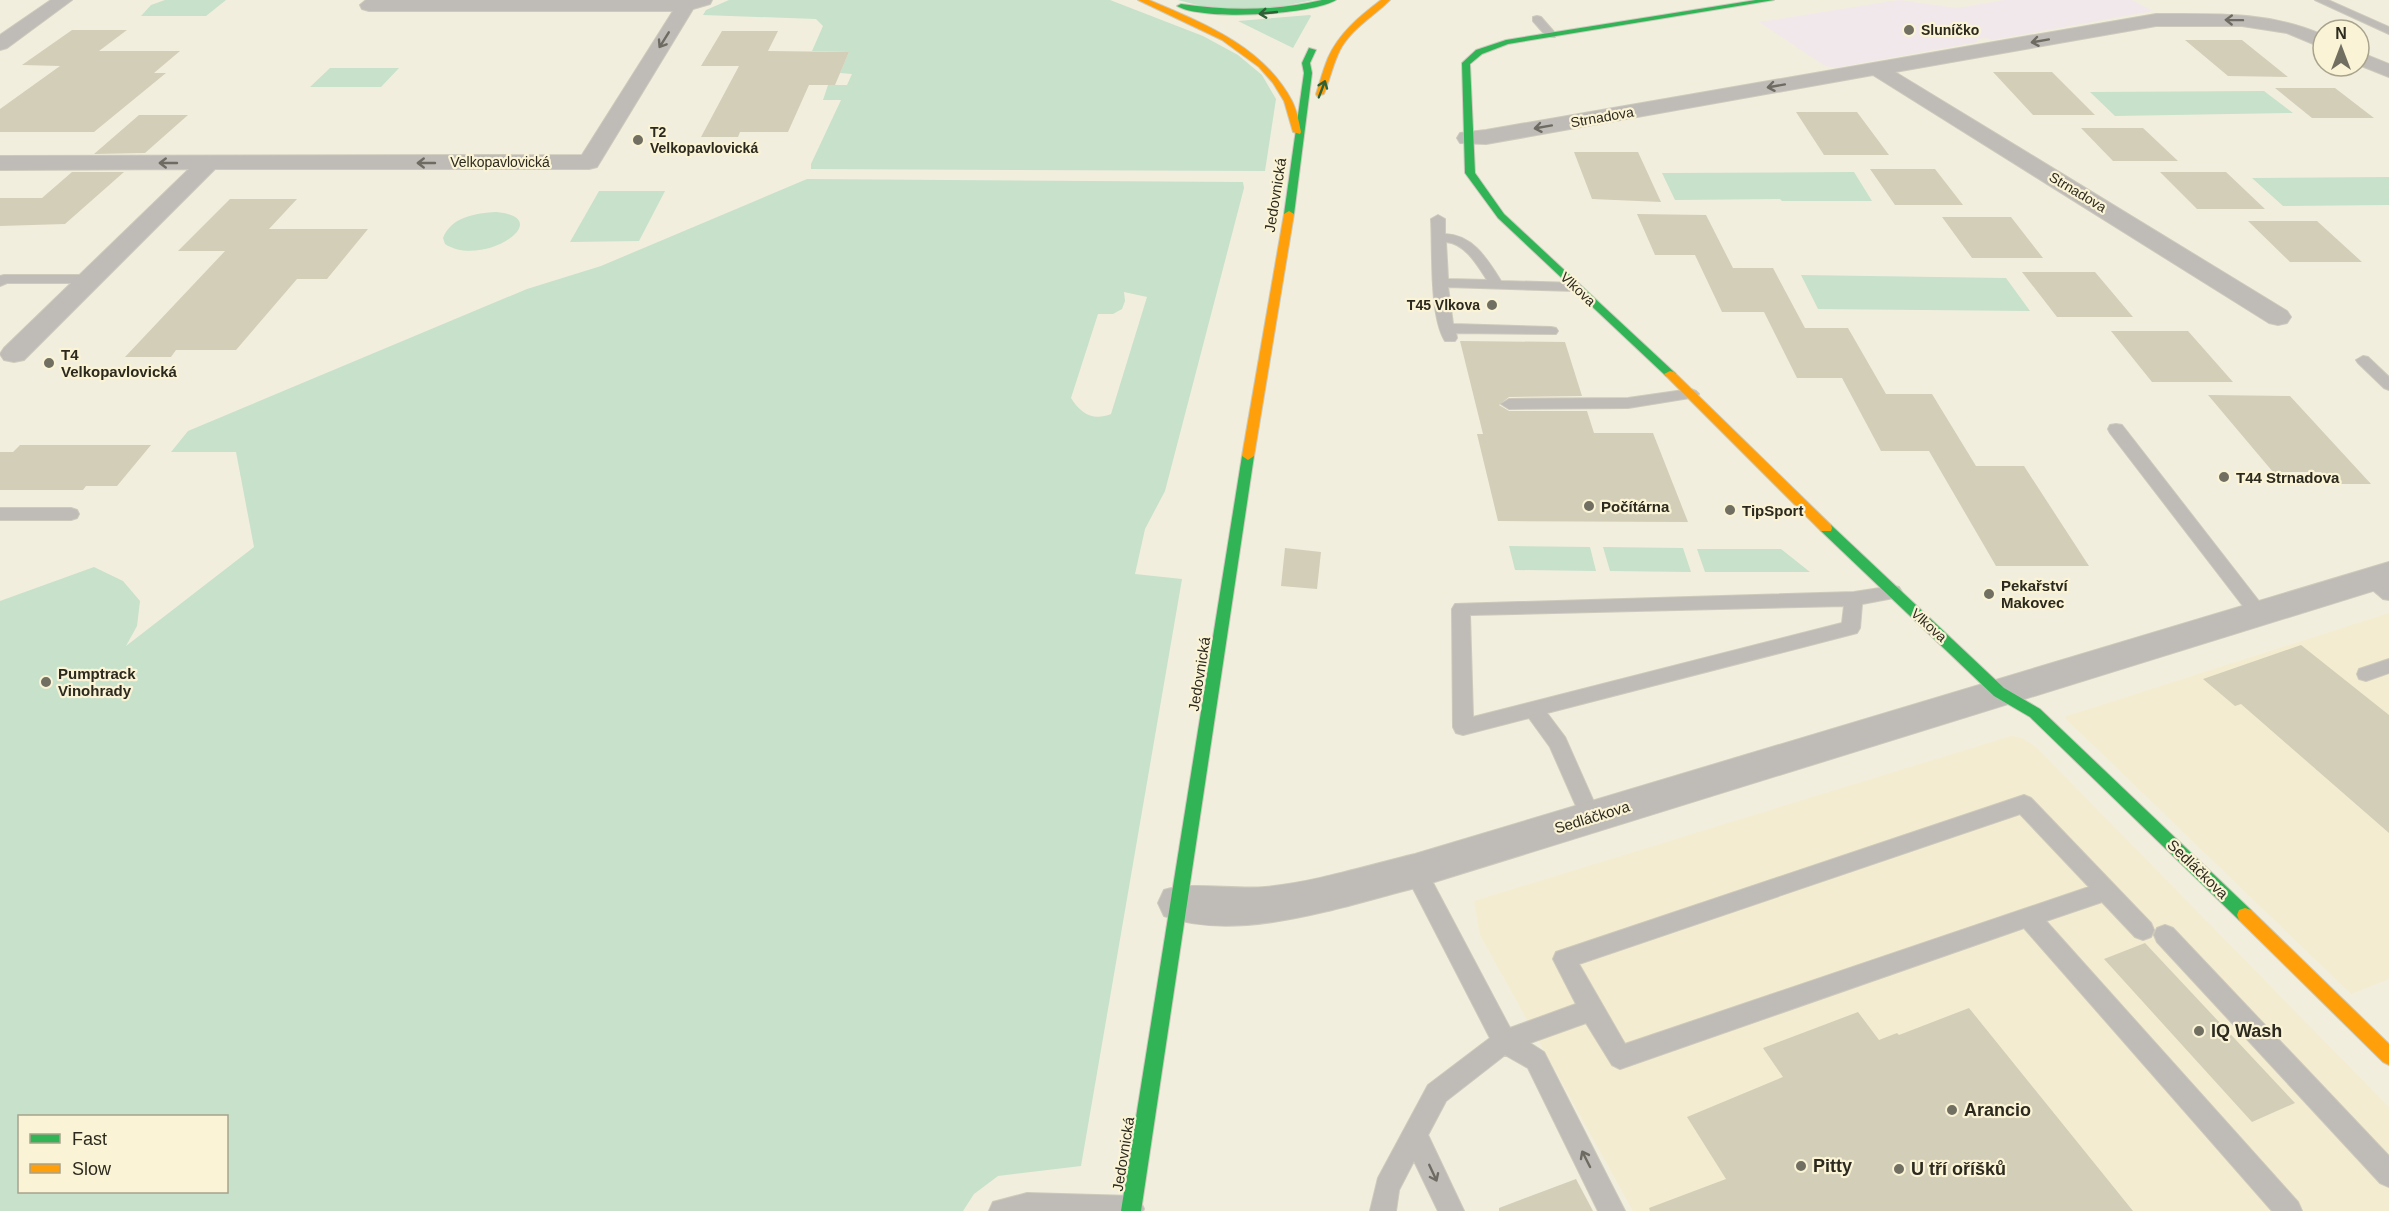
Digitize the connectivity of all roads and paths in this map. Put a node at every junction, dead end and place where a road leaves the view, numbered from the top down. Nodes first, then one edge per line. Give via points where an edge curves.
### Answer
1 (63, 0) edge
2 (1146, 0) edge
3 (1332, 0) edge
4 (1386, 0) edge
5 (1770, 0) edge
6 (2320, 0) edge
7 (372, 2) edge
8 (694, 2) edge
9 (1537, 20) dead end
10 (2389, 31) edge
11 (1551, 35) junction
12 (1235, 37) junction
13 (2311, 37) edge
14 (0, 44) edge
15 (1276, 58) dead end
16 (2371, 63) edge
17 (1877, 69) junction
18 (2389, 71) edge
19 (1307, 75) junction
20 (1468, 138) junction
21 (1299, 143) junction
22 (0, 163) edge
23 (209, 163) junction
24 (1438, 219) dead end
25 (1439, 237) junction
26 (91, 279) junction
27 (0, 282) edge
28 (1441, 283) junction
29 (1497, 286) junction
30 (1575, 286) junction
31 (2278, 317) dead end
32 (1551, 331) dead end
33 (14, 354) dead end
34 (2363, 360) dead end
35 (2389, 385) edge
36 (1691, 394) junction
37 (1509, 404) dead end
38 (2116, 429) dead end
39 (0, 514) edge
40 (71, 514) dead end
41 (2383, 583) edge
42 (1893, 592) junction
43 (1854, 599) junction
44 (2259, 614) junction
45 (2389, 666) edge
46 (2366, 674) dead end
47 (1999, 692) junction
48 (1533, 709) junction
49 (1591, 818) junction
50 (1415, 871) junction
51 (2107, 891) junction
52 (1178, 903) junction
53 (2028, 917) junction
54 (1591, 1010) junction
55 (1504, 1041) junction
56 (2389, 1056) edge
57 (1415, 1135) junction
58 (2389, 1174) edge
59 (1131, 1210) edge
60 (1002, 1211) edge
61 (1383, 1211) edge
62 (1450, 1211) edge
63 (1612, 1211) edge
64 (2289, 1211) edge

1 - 14 street
3 -> 2 main road via 1247,15
2 - 12 main road
21 -> 4 main road, Jedovnická via 1336,49 1363,17
5 - 11 main road, Vlkova
6 - 10 lane
7 - 8 street
8 -> 23 street, Velkopavlovická via 589,162
9 - 11 lane
11 - 20 main road, Vlkova via 1486,47 1466,63
12 - 15 main road
12 - 21 main road via 1287,97
13 -> 17 street, Strnadova via 2292,28 2242,20 2156,20
16 - 18 street
17 -> 20 street, Strnadova
17 - 31 street, Strnadova
19 - 19 main road, Jedovnická via 1293,58 1316,46 1308,58
19 - 21 main road, Jedovnická
20 - 30 main road, Vlkova via 1470,172 1478,187 1501,216
21 - 52 main road, Jedovnická
23 -> 22 street, Velkopavlovická
23 - 26 street
24 - 25 lane
25 - 28 lane
25 - 29 lane via 1464,244 1486,267
26 - 27 lane
26 - 33 street
28 - 29 lane
28 - 32 lane via 1449,333
29 - 30 lane
30 - 36 main road, Vlkova
34 - 35 lane
36 - 37 lane via 1628,403
36 - 42 main road, Vlkova
38 - 44 lane
39 - 40 lane
41 - 44 street, Sedláčkova
42 - 43 lane
42 - 47 main road, Vlkova
43 - 48 lane via 1851,628
43 - 48 lane via 1461,609 1463,727
44 - 47 street, Sedláčkova
45 - 46 lane
47 - 49 street, Sedláčkova
47 - 56 main road, Sedláčkova via 2035,713
48 - 49 lane via 1558,743
49 - 50 street, Sedláčkova
50 - 52 street, Sedláčkova via 1315,897 1262,905
50 - 55 lane
51 - 53 lane
51 - 54 lane via 2024,804 1564,959
51 - 58 lane via 2154,933
52 - 59 main road, Jedovnická
53 - 54 lane via 1620,1057
53 - 64 lane
54 - 55 lane
55 - 57 lane via 1437,1093
63 -> 55 lane via 1536,1060
57 - 61 lane via 1387,1187
57 -> 62 lane
59 - 60 lane via 1027,1206

